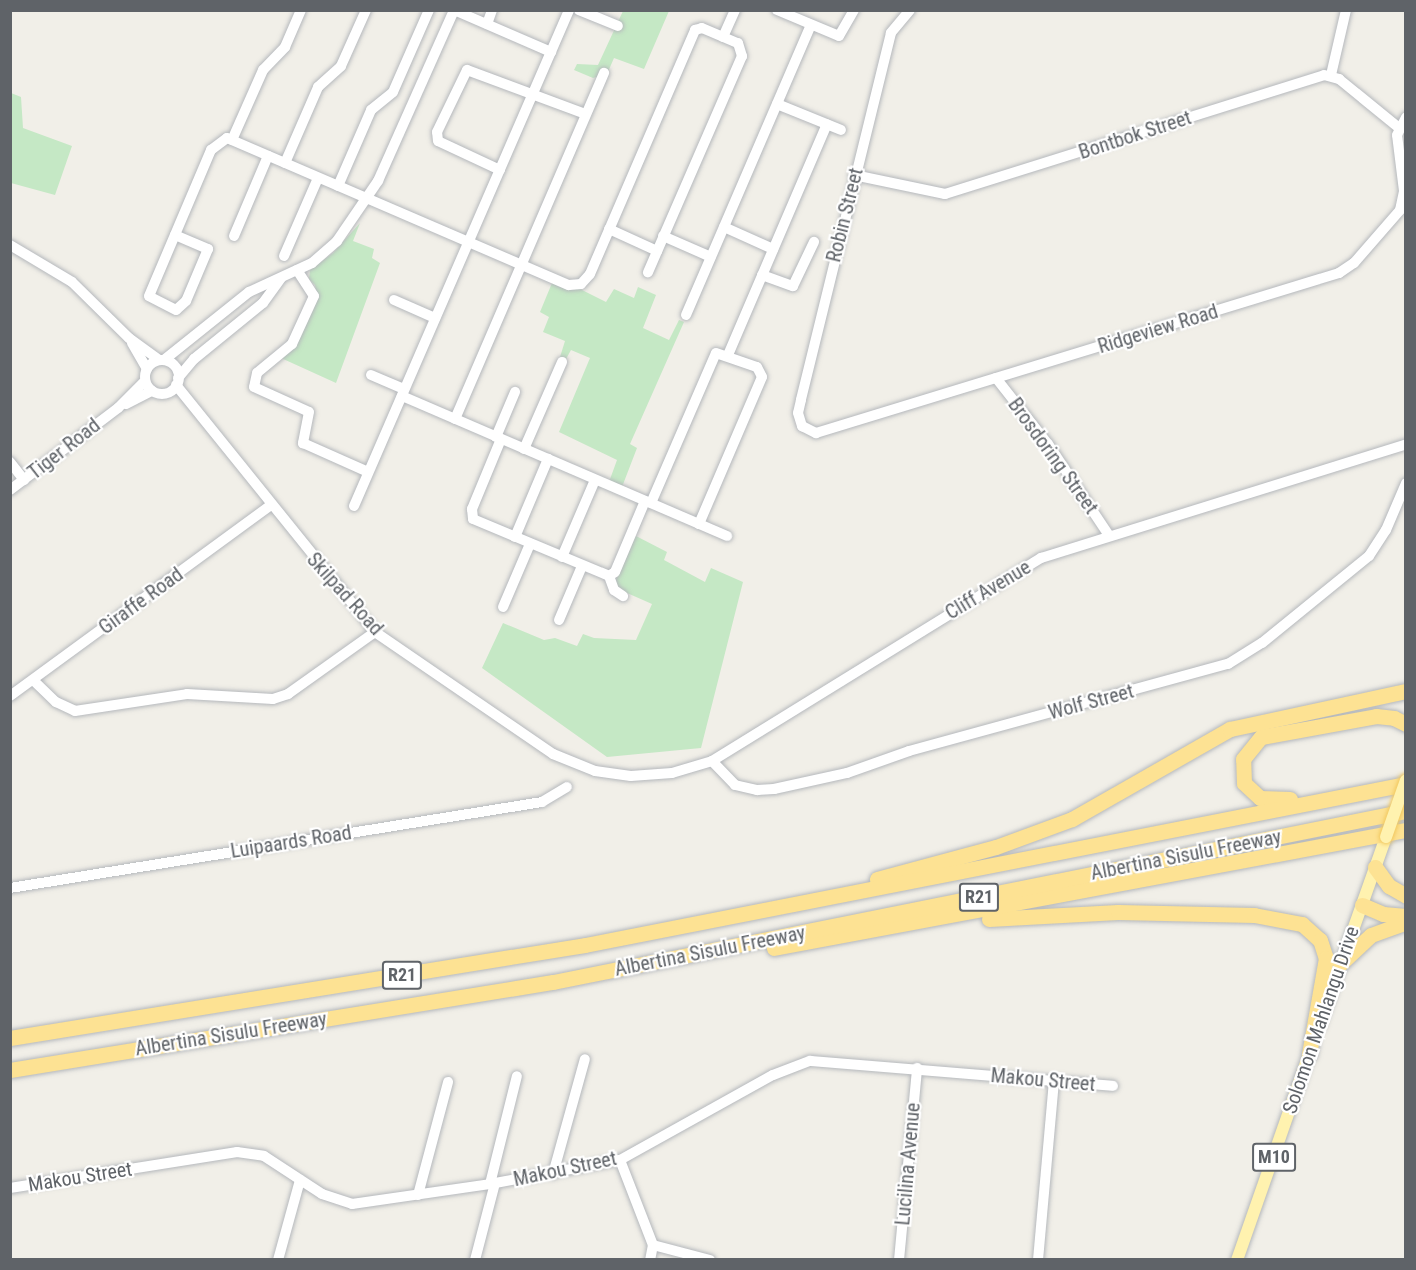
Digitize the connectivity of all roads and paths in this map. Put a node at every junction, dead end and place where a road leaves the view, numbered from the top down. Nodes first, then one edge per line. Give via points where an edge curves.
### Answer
1 (301, 10) edge
2 (366, 10) edge
3 (429, 10) edge
4 (454, 10) edge
5 (492, 10) edge
6 (569, 10) edge
7 (579, 10) edge
8 (735, 10) edge
9 (777, 10) edge
10 (854, 10) edge
11 (1346, 10) edge
12 (910, 11) edge
13 (796, 14) edge
14 (487, 24) junction
15 (811, 25) junction
16 (618, 26) dead end
17 (723, 37) junction
18 (551, 52) junction
19 (604, 73) dead end
20 (1331, 75) junction
21 (532, 95) junction
22 (777, 104) junction
23 (585, 114) junction
24 (1406, 117) edge
25 (827, 124) junction
26 (1399, 128) junction
27 (841, 130) dead end
28 (232, 140) junction
29 (268, 156) junction
30 (285, 163) junction
31 (500, 170) junction
32 (854, 175) junction
33 (318, 178) junction
34 (338, 186) junction
35 (368, 199) junction
36 (724, 227) junction
37 (609, 229) junction
38 (175, 235) junction
39 (234, 236) dead end
40 (663, 236) junction
41 (469, 242) junction
42 (813, 242) dead end
43 (10, 245) edge
44 (773, 249) junction
45 (657, 250) junction
46 (284, 256) dead end
47 (711, 256) junction
48 (520, 264) junction
49 (297, 270) junction
50 (648, 272) dead end
51 (762, 275) junction
52 (282, 278) junction
53 (394, 300) dead end
54 (686, 315) dead end
55 (435, 318) junction
56 (129, 338) junction
57 (728, 355) junction
58 (162, 360) junction
59 (562, 362) dead end
60 (147, 369) junction
61 (371, 375) dead end
62 (996, 378) junction
63 (145, 381) junction
64 (177, 382) junction
65 (152, 391) junction
66 (403, 392) junction
67 (515, 392) dead end
68 (165, 394) junction
69 (118, 408) junction
70 (194, 412) junction
71 (455, 419) junction
72 (802, 426) joint
73 (499, 438) junction
74 (1406, 444) edge
75 (524, 449) junction
76 (548, 459) junction
77 (10, 462) edge
78 (368, 472) junction
79 (24, 480) junction
80 (595, 480) junction
81 (1406, 483) edge
82 (10, 490) edge
83 (648, 502) junction
84 (271, 505) junction
85 (354, 506) dead end
86 (699, 524) junction
87 (1108, 534) junction
88 (515, 537) junction
89 (727, 537) dead end
90 (530, 544) junction
91 (562, 557) junction
92 (582, 566) junction
93 (609, 576) junction
94 (623, 596) dead end
95 (503, 607) dead end
96 (559, 620) dead end
97 (375, 632) junction
98 (33, 680) junction
99 (1406, 691) edge
100 (10, 696) edge
101 (1388, 698) junction
102 (1406, 701) edge
103 (1406, 724) edge
104 (712, 761) junction
105 (595, 771) joint
106 (1406, 781) edge
107 (567, 787) dead end
108 (1406, 811) edge
109 (1406, 830) edge
110 (1375, 867) junction
111 (10, 888) edge
112 (1406, 896) edge
113 (791, 905) junction
114 (1362, 905) junction
115 (1406, 916) edge
116 (1406, 922) edge
117 (810, 942) junction
118 (1340, 964) junction
119 (553, 982) junction
120 (10, 1038) edge
121 (1309, 1054) junction
122 (585, 1059) dead end
123 (917, 1068) junction
124 (10, 1070) edge
125 (517, 1076) dead end
126 (1054, 1081) junction
127 (448, 1082) dead end
128 (1113, 1086) dead end
129 (620, 1160) junction
130 (553, 1174) junction
131 (300, 1180) junction
132 (492, 1184) junction
133 (10, 1188) edge
134 (418, 1196) junction
135 (654, 1245) junction
136 (278, 1260) edge
137 (475, 1260) edge
138 (650, 1260) edge
139 (710, 1260) edge
140 (899, 1260) edge
141 (1038, 1260) edge
142 (1237, 1260) edge

1 - 28 street via 285,47 263,70
2 - 30 street via 341,66 318,87
3 - 34 street via 393,92 371,110
4 - 14 street
4 - 35 street
5 - 14 street
6 - 18 street
7 - 16 street
8 - 17 street
9 - 13 street
10 - 15 street via 839,36
11 - 20 street
12 - 32 street, Robin Street via 891,33
13 - 15 street
14 - 18 street
15 - 22 street
17 - 37 street via 702,28 695,30
17 - 40 street via 742,46 742,56
18 - 21 street
19 - 23 street
20 - 26 street
20 - 32 street, Bontbok Street via 945,194
21 - 23 street
21 - 31 street
21 - 31 street via 467,70 437,132 441,143
22 - 25 street
22 - 36 street
23 - 48 street
24 - 26 street
25 - 27 street
25 - 44 street
26 - 62 street, Ridgeview Road via 1404,201 1395,217 1354,263 1339,273
28 - 29 street
28 - 38 street via 222,138 212,150
29 - 30 street
29 - 39 street
30 - 33 street
31 - 41 street
32 - 72 street, Robin Street via 798,413
33 - 34 street
33 - 46 street
34 - 35 street
35 - 41 street
35 - 49 street via 337,242
36 - 44 street
36 - 47 street
37 - 45 street
37 - 48 street via 590,274 581,284 569,285
38 - 38 street via 149,296 177,310 186,302 208,249
40 - 45 street
40 - 47 street
41 - 48 street
41 - 55 street
42 - 51 street via 793,286
43 - 56 street via 78,286
44 - 51 street
45 - 50 street
47 - 54 street
48 - 71 street
49 - 52 street
49 - 78 street via 314,296 292,344 257,373 255,387 309,412 303,443
51 - 57 street
52 - 58 street via 249,292
52 - 64 street via 263,303 194,359
53 - 55 street
55 - 66 street
56 - 58 street
56 - 60 street
57 - 83 street via 716,354 712,358
57 - 86 street via 757,367 762,377
58 - 60 street
58 - 64 street via 173,364
59 - 75 street
60 - 63 street
61 - 66 street
62 - 72 street, Ridgeview Road via 823,432
62 - 87 street, Brosdoring Street via 1048,444
63 - 65 street
63 - 69 street, Tiger Road
64 - 68 street
64 - 70 street, Skilpad Road
65 - 68 street
65 - 69 street, Tiger Road
66 - 71 street
66 - 78 street
67 - 73 street
68 - 70 street, Skilpad Road
69 - 79 street, Tiger Road
70 - 84 street, Skilpad Road
71 - 73 street
73 - 75 street
73 - 88 street via 471,516
74 - 87 street, Cliff Avenue
75 - 76 street
76 - 80 street
76 - 88 street
77 - 79 street
78 - 85 street
79 - 82 street, Tiger Road
80 - 83 street
80 - 91 street
81 - 104 street, Wolf Street via 1386,530 1369,556 1262,643 1228,664 774,789 735,785
83 - 86 street
83 - 93 street via 615,572
84 - 97 street, Skilpad Road
84 - 98 street, Giraffe Road
86 - 89 street
87 - 104 street, Cliff Avenue via 1026,566
88 - 90 street
90 - 91 street
90 - 95 street
91 - 92 street
92 - 93 street
92 - 96 street
93 - 94 street via 614,590
97 - 98 street via 288,694 273,699 187,694 75,711 61,706
97 - 105 street, Skilpad Road via 553,754
98 - 100 street, Giraffe Road
99 - 101 highway
101 - 102 highway
101 - 113 highway via 1286,714 1230,729 1072,819 996,847
103 - 106 highway via 1376,716 1269,734 1247,750 1241,774 1254,794 1275,800
104 - 105 street, Cliff Avenue via 650,776
106 - 110 main road, Solomon Mahlangu Drive / M10, bridge
106 - 113 highway, Albertina Sisulu Freeway / R21
107 - 111 street, Luipaards Road via 542,802
108 - 119 highway, Albertina Sisulu Freeway / R21
109 - 117 highway
110 - 112 highway via 1389,886
110 - 114 main road, Solomon Mahlangu Drive / M10
113 - 120 highway, Albertina Sisulu Freeway / R21 via 585,945
114 - 115 highway via 1383,914
114 - 118 main road, Solomon Mahlangu Drive / M10
116 - 118 highway via 1371,935
117 - 119 highway via 598,980
117 - 121 highway via 1039,914 1173,913 1286,919 1316,934 1326,958
118 - 121 main road, Solomon Mahlangu Drive / M10
119 - 124 highway, Albertina Sisulu Freeway / R21
121 - 142 main road, Solomon Mahlangu Drive / M10
122 - 130 street
123 - 126 street, Makou Street
123 - 129 street, Makou Street via 824,1061 794,1065
123 - 140 street, Lucilina Avenue
125 - 132 street
126 - 128 street, Makou Street
126 - 141 street
127 - 134 street
129 - 130 street, Makou Street
129 - 135 street
130 - 132 street, Makou Street
131 - 133 street, Makou Street via 264,1156 237,1152
131 - 134 street, Makou Street via 333,1199 352,1204
131 - 136 street
132 - 134 street, Makou Street
132 - 137 street
135 - 138 street
135 - 139 street

